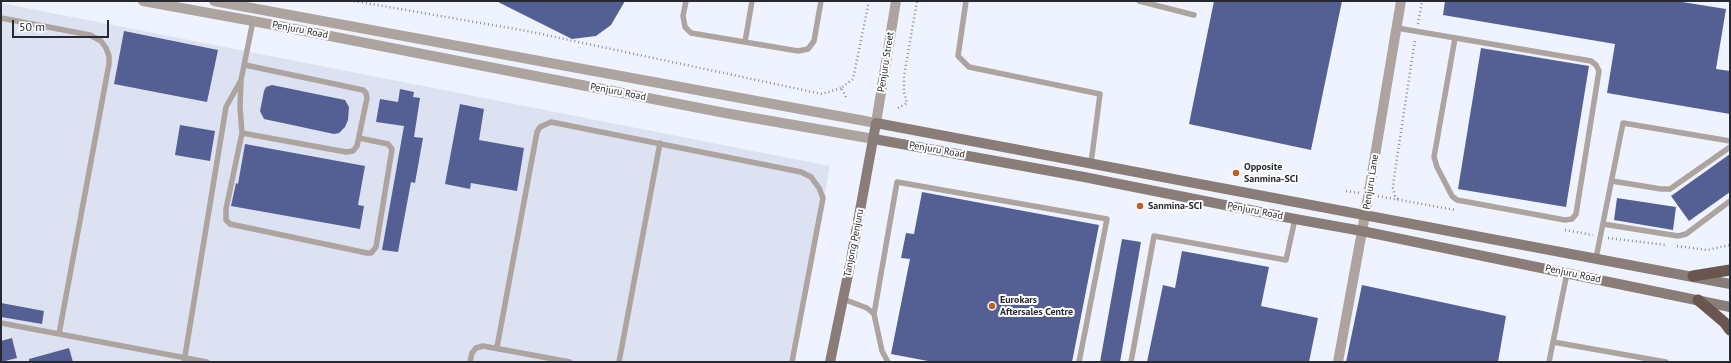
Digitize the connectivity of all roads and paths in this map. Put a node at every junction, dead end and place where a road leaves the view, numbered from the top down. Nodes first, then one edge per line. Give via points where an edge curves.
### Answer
1 (143, 1) edge
2 (214, 1) edge
3 (354, 1) edge
4 (686, 1) edge
5 (752, 1) edge
6 (821, 1) edge
7 (869, 1) edge
8 (896, 1) edge
9 (918, 1) edge
10 (966, 1) edge
11 (1139, 1) edge
12 (1401, 1) edge
13 (1422, 1) edge
14 (1194, 15) dead end
15 (1, 18) edge
16 (253, 21) junction
17 (1396, 28) junction
18 (1416, 32) junction
19 (1455, 38) junction
20 (745, 42) junction
21 (245, 65) junction
22 (241, 80) junction
23 (841, 88) junction
24 (846, 97) dead end
25 (898, 108) dead end
26 (876, 123) junction
27 (242, 133) junction
28 (359, 138) junction
29 (874, 139) junction
30 (1730, 141) edge
31 (660, 143) junction
32 (1730, 147) edge
33 (1091, 163) junction
34 (1612, 181) junction
35 (1398, 200) dead end
36 (1730, 201) edge
37 (1365, 215) junction
38 (1295, 219) junction
39 (1603, 224) junction
40 (1362, 231) junction
41 (1596, 258) junction
42 (1730, 270) edge
43 (1567, 273) junction
44 (1693, 276) junction
45 (1730, 284) edge
46 (843, 300) junction
47 (1698, 300) junction
48 (1730, 307) edge
49 (874, 314) junction
50 (1, 323) edge
51 (1730, 330) edge
52 (60, 334) junction
53 (1553, 342) junction
54 (497, 347) junction
55 (184, 360) edge
56 (207, 362) edge
57 (470, 362) edge
58 (570, 362) edge
59 (620, 362) edge
60 (792, 362) edge
61 (830, 362) edge
62 (888, 362) edge
63 (1079, 362) edge
64 (1131, 362) edge
65 (1338, 362) edge
66 (1549, 362) edge
67 (1666, 362) edge

1 - 16 street, Penjuru Road
2 - 26 street, Penjuru Road
3 - 23 path via 527,31 822,94
4 - 20 lane via 683,16 685,27 691,33
5 - 20 lane
6 - 20 lane via 814,41 808,49 798,51
7 - 23 path via 853,79
8 - 26 street, Penjuru Street
9 - 25 path via 904,76 907,103
10 - 33 lane via 958,56 969,67 1100,94
11 - 14 lane
12 - 17 street, Penjuru Lane
13 - 18 path
15 - 52 lane via 90,35 101,41 109,56
16 - 21 lane
16 - 29 street, Penjuru Road via 725,113
17 - 18 lane
17 - 37 street, Penjuru Lane
18 - 19 lane
18 - 35 path via 1394,178 1393,188
19 - 19 lane via 1591,61 1596,64 1599,71 1598,79 1576,214 1572,219 1565,220 1457,200 1452,196 1436,167 1434,158
21 - 22 lane
21 - 28 lane via 362,90 367,98
22 - 27 lane
22 - 55 lane via 226,107
23 - 24 path
26 - 29 main road, Tanjong Penjuru
26 - 33 main road, Penjuru Road
27 - 28 lane via 346,152 354,150
27 - 28 lane via 226,208 226,220 230,224 371,253 376,247 392,149 388,144
29 - 38 main road, Penjuru Road
29 - 46 main road, Tanjong Penjuru
30 - 34 lane via 1623,123
31 - 54 lane via 551,122 540,127
31 - 59 lane
31 - 60 lane via 801,172 811,177 819,188 823,198
32 - 34 lane via 1670,189
33 - 37 main road, Penjuru Road
34 - 39 lane
36 - 39 lane via 1686,234 1678,236
37 - 40 street, Penjuru Lane
37 - 41 main road, Penjuru Road
38 - 40 main road, Penjuru Road
38 - 64 lane via 1286,260 1154,236
39 - 41 lane
40 - 43 main road, Penjuru Road
40 - 65 street, Penjuru Lane
41 - 44 main road, Penjuru Road
42 - 44 highway
43 - 47 main road, Penjuru Road
43 - 53 lane
44 - 45 main road, Penjuru Road
46 - 49 lane via 867,308
46 - 61 main road, Tanjong Penjuru
47 - 48 main road, Penjuru Road
47 - 51 highway
49 - 62 lane via 882,351
49 - 63 lane via 897,182 1107,219
50 - 52 lane
52 - 55 lane
53 - 66 lane
53 - 67 lane
54 - 57 lane via 476,348
54 - 58 lane
55 - 56 lane

